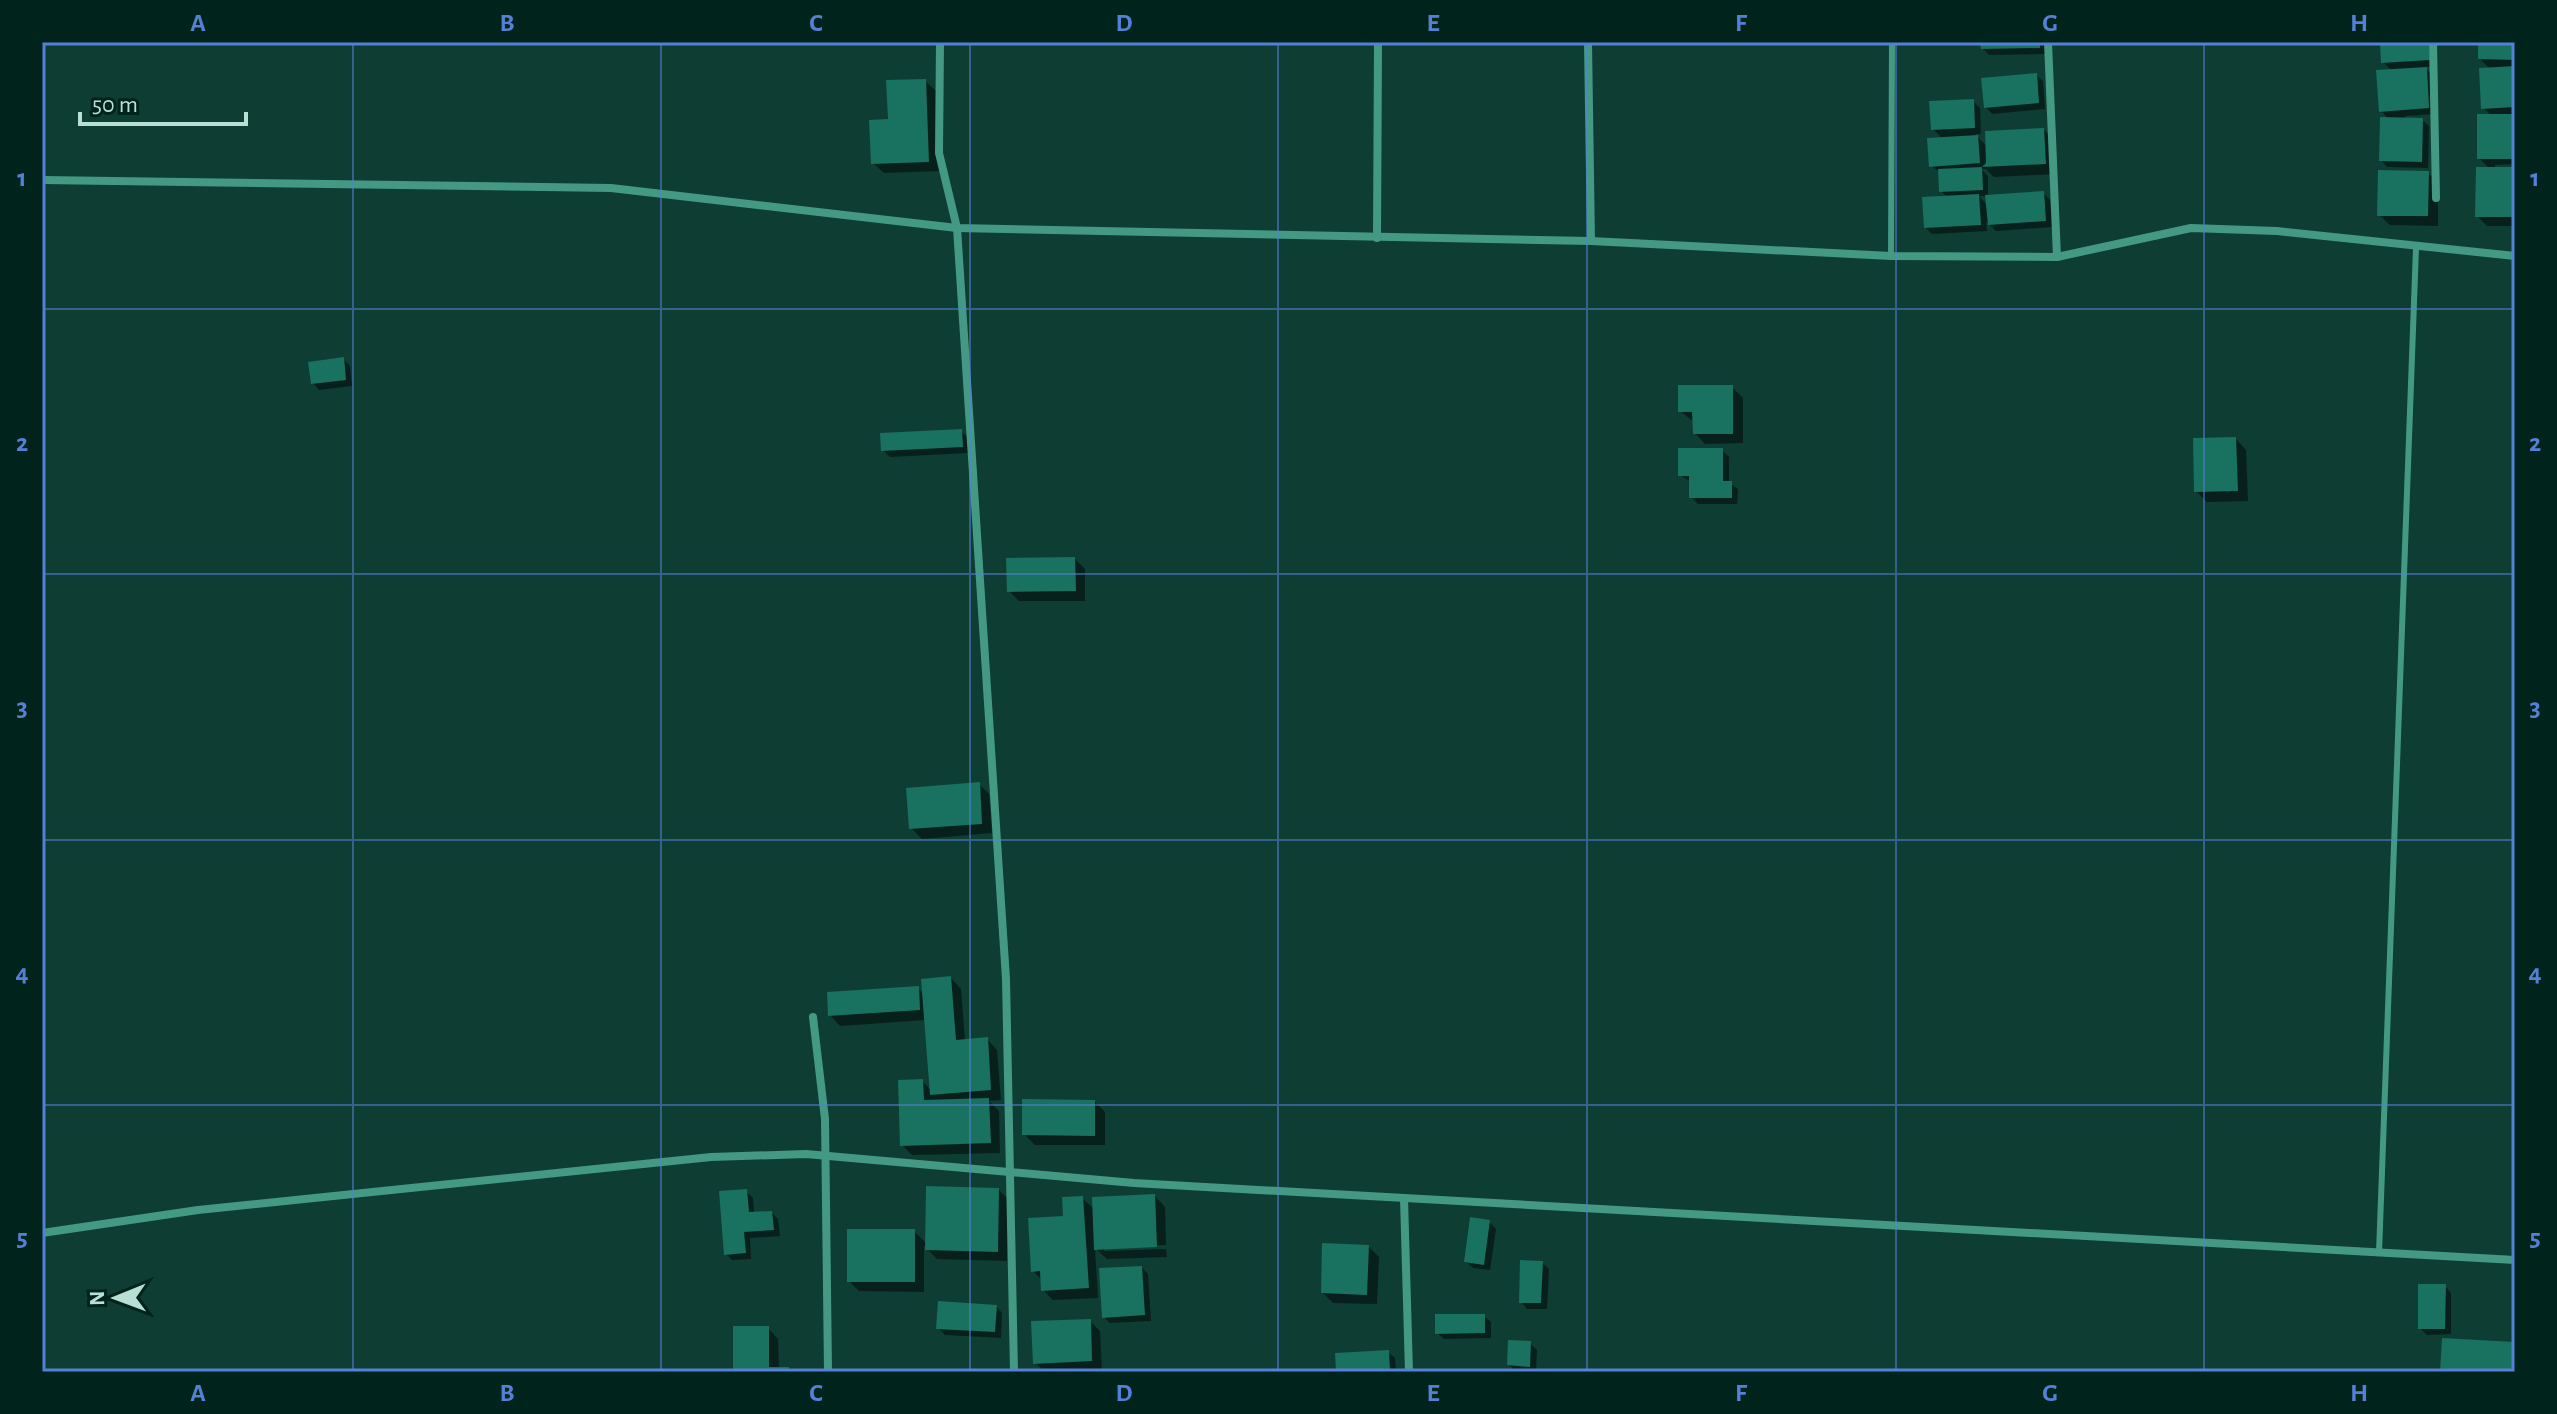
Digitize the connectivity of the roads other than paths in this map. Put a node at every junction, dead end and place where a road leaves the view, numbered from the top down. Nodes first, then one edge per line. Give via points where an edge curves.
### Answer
1 (940, 42) edge
2 (1378, 42) edge
3 (1588, 42) edge
4 (1892, 42) edge
5 (2048, 42) edge
6 (2433, 42) edge
7 (42, 180) edge
8 (2436, 198) dead end
9 (957, 228) junction
10 (1377, 238) junction
11 (1591, 241) junction
12 (2416, 248) junction
13 (1891, 256) junction
14 (2515, 256) edge
15 (2057, 257) junction
16 (813, 1017) dead end
17 (822, 1155) junction
18 (1012, 1172) junction
19 (1404, 1198) junction
20 (42, 1233) edge
21 (2379, 1253) junction
22 (2515, 1260) edge
23 (828, 1372) edge
24 (1014, 1372) edge
25 (1409, 1372) edge

1 - 9 street via 939,153
2 - 10 street
3 - 11 street
4 - 13 lane
5 - 15 street
6 - 8 street
7 - 9 street via 611,188
9 - 10 street
9 - 18 street via 1004,948
10 - 11 street
11 - 13 street
12 - 14 street
12 - 15 street via 2277,231 2191,228
12 - 21 lane
13 - 15 street
16 - 17 street via 825,1119
17 - 18 street
17 - 20 street via 711,1157 198,1210
17 - 23 street
18 - 19 street
18 - 24 street
19 - 21 street
19 - 25 street
21 - 22 street

